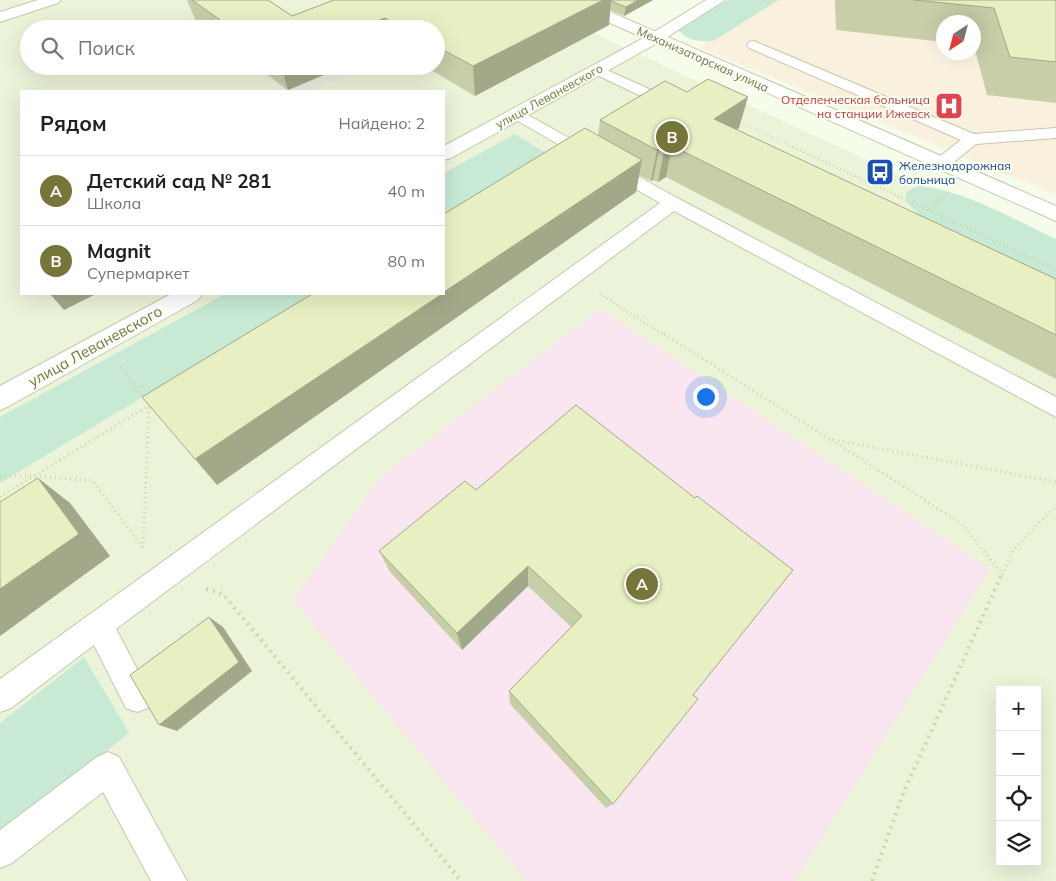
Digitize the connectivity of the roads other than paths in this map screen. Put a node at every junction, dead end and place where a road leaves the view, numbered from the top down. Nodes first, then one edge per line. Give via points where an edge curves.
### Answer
1 (53, 0) edge
2 (570, 0) edge
3 (717, 0) edge
4 (0, 17) edge
5 (655, 38) junction
6 (754, 45) dead end
7 (598, 70) junction
8 (685, 111) edge
9 (516, 114) junction
10 (1056, 133) edge
11 (972, 139) junction
12 (445, 153) edge
13 (941, 164) junction
14 (673, 203) junction
15 (1056, 214) edge
16 (188, 295) edge
17 (0, 399) edge
18 (1056, 408) edge
19 (98, 624) junction
20 (0, 697) edge
21 (137, 697) edge
22 (0, 851) edge
23 (170, 881) edge

1 - 4 street
2 - 5 street, Механизаторская улица
3 - 5 street, улица Леваневского
5 - 7 street, улица Леваневского
5 - 13 street, Механизаторская улица
6 - 11 lane
7 - 8 lane
7 - 9 street, улица Леваневского
9 - 12 street, улица Леваневского
9 - 14 lane
10 - 11 lane
11 - 13 lane
13 - 15 street, Механизаторская улица
14 - 18 lane
14 - 19 lane
16 - 17 street, улица Леваневского
19 - 20 lane
19 - 21 lane
22 - 23 lane via 108,768

